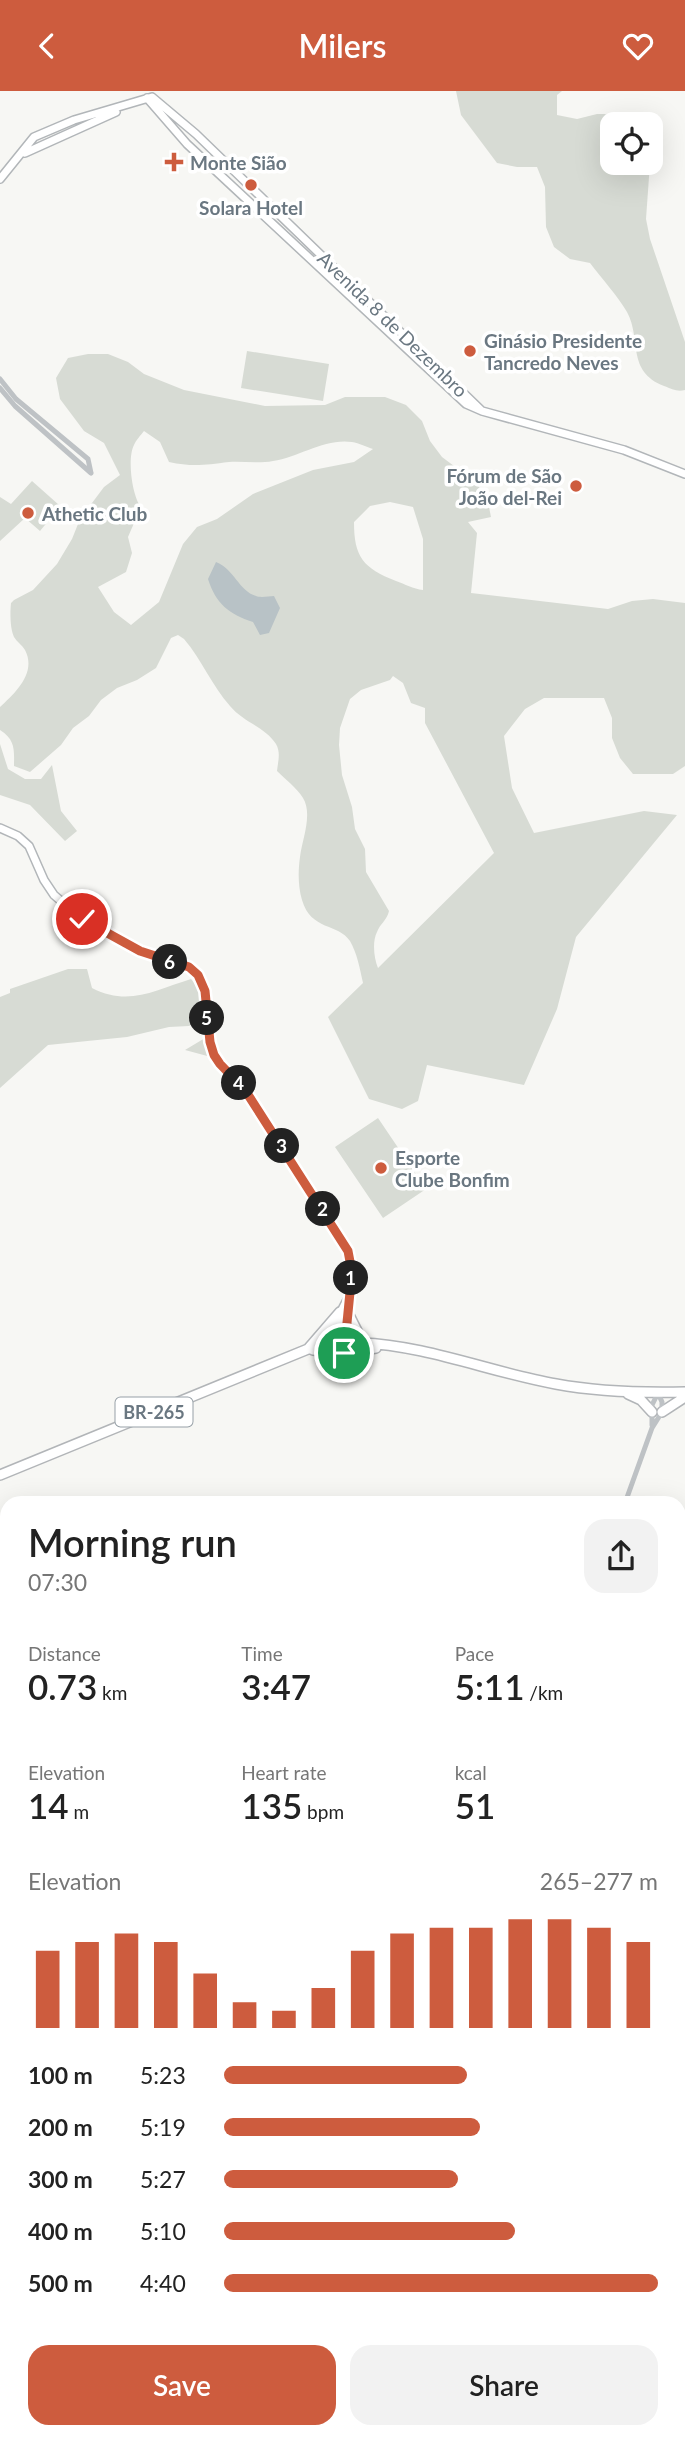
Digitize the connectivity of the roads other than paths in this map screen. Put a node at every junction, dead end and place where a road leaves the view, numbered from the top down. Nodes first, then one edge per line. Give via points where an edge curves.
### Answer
1 (149, 98) junction
2 (0, 179) edge
3 (0, 379) edge
4 (0, 388) edge
5 (482, 411) junction
6 (685, 474) edge
7 (0, 828) edge
8 (344, 1313) junction
9 (363, 1343) junction
10 (385, 1345) junction
11 (340, 1348) junction
12 (308, 1349) junction
13 (620, 1392) junction
14 (657, 1392) junction
15 (685, 1395) edge
16 (657, 1412) junction
17 (0, 1475) edge
18 (628, 1496) edge

1 - 2 main road via 34,137
1 - 5 main road, Avenida 8 de Dezembro via 196,134
1 - 5 main road, Avenida 8 de Dezembro via 187,144 337,285 466,404
3 - 4 street via 16,399 88,459 91,473
5 - 6 main road via 624,450
7 - 8 main road via 25,841 54,895 91,925 198,975 214,1055 245,1090 343,1240 351,1264
8 - 9 highway
8 - 11 main road
8 - 12 highway
9 - 10 highway, BR-265
9 - 11 highway, BR-265
10 - 11 highway
10 - 13 highway, BR-265 via 555,1384
11 - 12 highway, BR-265
12 - 17 highway, BR-265
13 - 14 highway, BR-265
13 - 16 highway
14 - 15 highway, BR-265
14 - 16 street via 653,1402
15 - 16 highway
16 - 18 street

